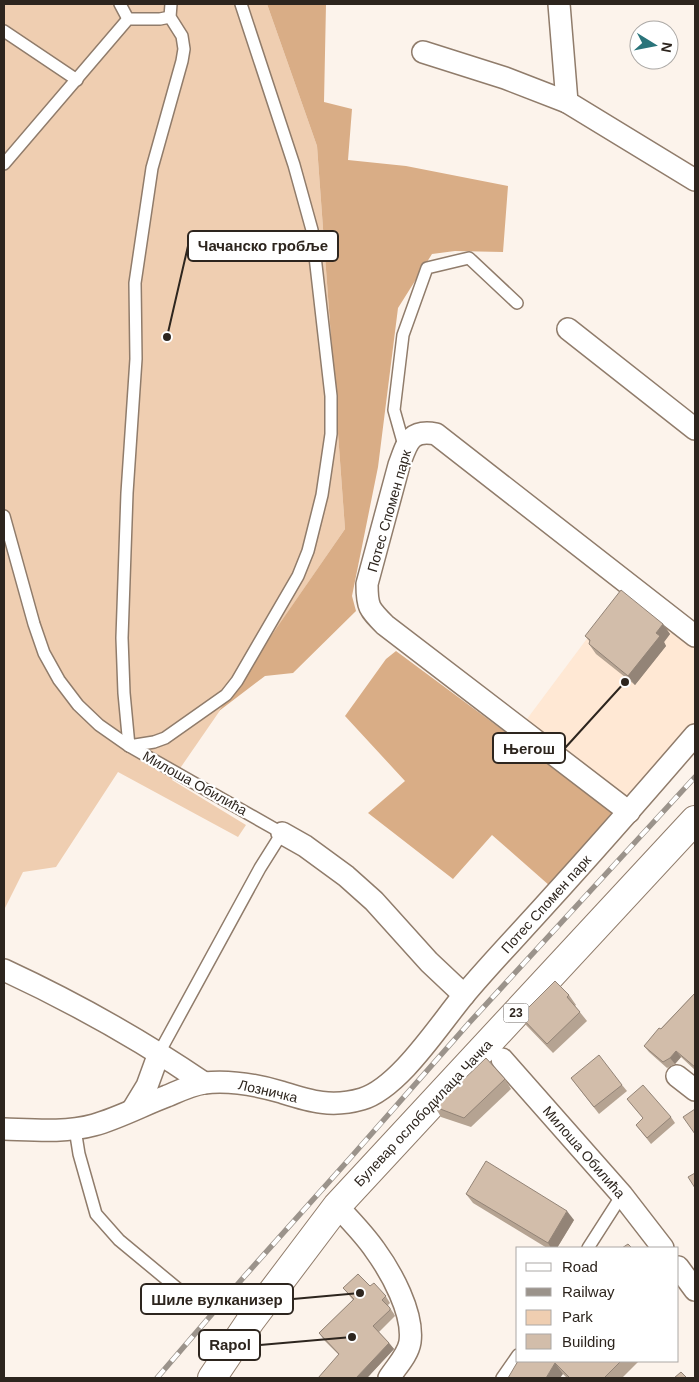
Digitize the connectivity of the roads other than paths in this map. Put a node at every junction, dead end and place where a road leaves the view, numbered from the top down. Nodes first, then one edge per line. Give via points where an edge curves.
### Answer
1 (120, 4) edge
2 (170, 4) edge
3 (241, 4) edge
4 (558, 4) edge
5 (170, 17) junction
6 (128, 19) junction
7 (4, 31) edge
8 (423, 52) dead end
9 (76, 80) junction
10 (567, 102) junction
11 (4, 164) edge
12 (695, 180) edge
13 (517, 303) dead end
14 (568, 329) dead end
15 (695, 429) edge
16 (405, 449) junction
17 (4, 516) edge
18 (695, 636) edge
19 (695, 736) edge
20 (128, 746) junction
21 (629, 812) junction
22 (695, 820) edge
23 (282, 833) junction
24 (4, 970) edge
25 (464, 996) junction
26 (159, 1053) junction
27 (502, 1059) dead end
28 (677, 1076) dead end
29 (204, 1083) junction
30 (695, 1090) edge
31 (134, 1109) junction
32 (4, 1129) edge
33 (76, 1129) junction
34 (622, 1195) junction
35 (337, 1206) junction
36 (589, 1247) edge
37 (662, 1247) edge
38 (679, 1268) edge
39 (695, 1290) edge
40 (201, 1308) dead end
41 (516, 1358) edge
42 (216, 1377) edge
43 (389, 1378) edge
44 (502, 1378) edge

1 - 6 lane
2 - 5 lane
3 - 20 lane via 312,230 330,396 331,434 322,495 298,576 238,682 226,695 165,738
4 - 10 street
5 - 6 lane via 160,20
5 - 20 lane via 182,36 184,49 152,168 135,283 136,359 122,638
6 - 9 lane
7 - 9 lane
8 - 10 street via 506,78
9 - 11 lane
10 - 12 street
13 - 16 lane via 469,258 427,268 403,335 394,410
14 - 15 street
16 - 18 street, Потес Спомен парк via 418,433 436,434
16 - 21 street, Потес Спомен парк via 367,584 367,601 374,614
17 - 20 lane, Милоша Обилића via 44,653 78,705
19 - 21 street, Потес Спомен парк
20 - 23 lane, Милоша Обилића
21 - 25 street, Потес Спомен парк
22 - 35 main road, Булевар ослободилаца Чачка / 23
23 - 25 street, Милоша Обилића via 346,876 374,901
23 - 26 lane
24 - 26 street
25 - 29 street, Лозничка via 399,1074 365,1098 325,1104 248,1084
26 - 29 street
26 - 31 street
27 - 34 street, Милоша Обилића
28 - 30 street
29 - 31 street, Лозничка
31 - 33 street, Лозничка
32 - 33 street, Лозничка
33 - 40 lane via 79,1154 96,1214 119,1240
34 - 36 lane
34 - 37 street, Милоша Обилића
35 - 42 main road, Булевар ослободилаца Чачка / 23 via 256,1313
35 - 43 street via 386,1266 406,1310 410,1342
38 - 39 street
41 - 44 lane

